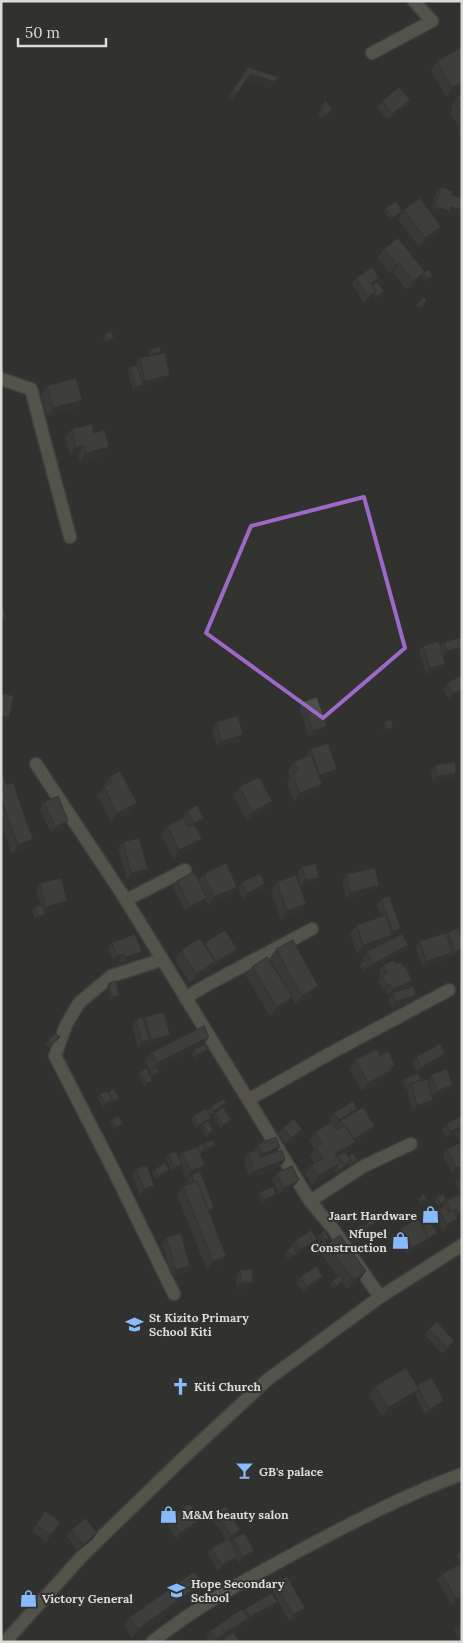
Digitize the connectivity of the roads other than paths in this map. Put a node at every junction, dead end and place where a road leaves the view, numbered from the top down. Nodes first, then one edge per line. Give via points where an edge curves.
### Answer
1 (414, 1) edge
2 (372, 53) dead end
3 (1, 379) edge
4 (70, 538) dead end
5 (36, 764) dead end
6 (185, 870) dead end
7 (126, 900) junction
8 (312, 929) dead end
9 (161, 960) junction
10 (449, 990) dead end
11 (185, 998) junction
12 (248, 1100) junction
13 (411, 1144) dead end
14 (310, 1200) junction
15 (462, 1245) edge
16 (174, 1294) dead end
17 (380, 1298) junction
18 (462, 1474) edge
19 (5, 1642) edge
20 (152, 1642) edge

1 - 2 street via 432,21
3 - 4 street via 31,389
5 - 7 street
6 - 7 street
7 - 9 street
8 - 11 street
9 - 11 street
9 - 16 street via 111,976 79,1003 66,1025 55,1056
10 - 12 street
11 - 12 street
12 - 14 street
13 - 14 street via 364,1166
14 - 17 street
15 - 17 street
17 - 19 street via 267,1380 83,1555
18 - 20 street via 358,1519 252,1576

